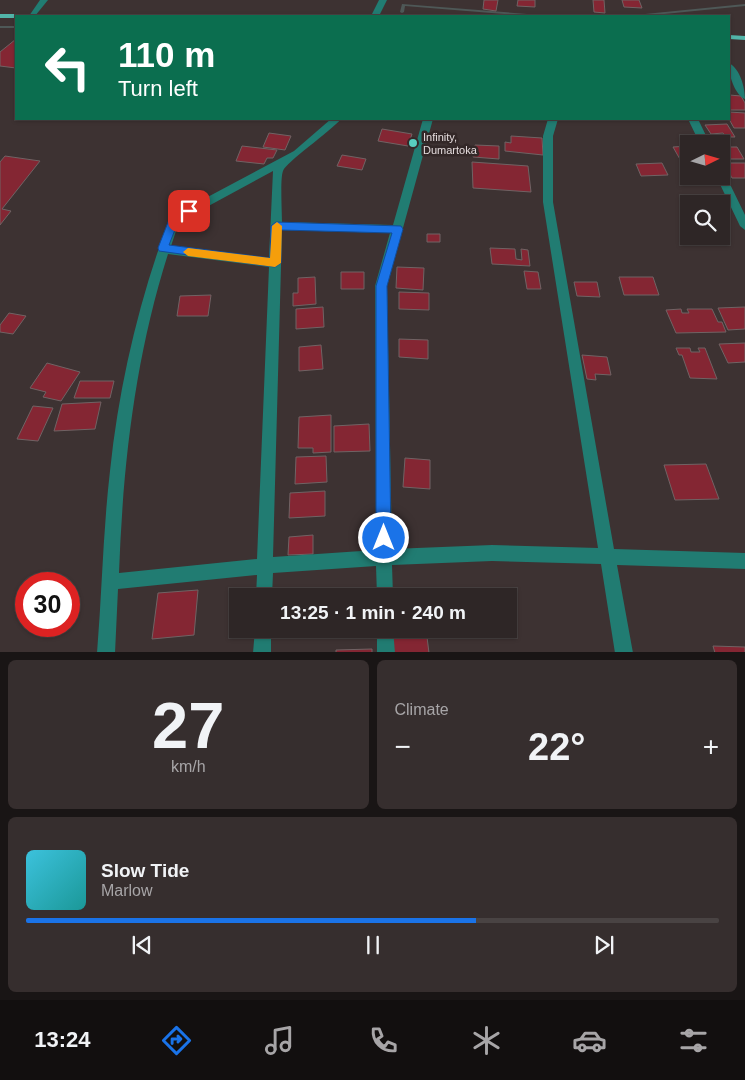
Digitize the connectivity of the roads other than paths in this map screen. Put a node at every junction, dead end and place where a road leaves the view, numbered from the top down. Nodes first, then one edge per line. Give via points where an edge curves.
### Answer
1 (44, 0) edge
2 (383, 0) edge
3 (32, 15) edge
4 (376, 15) edge
5 (0, 16) edge
6 (15, 16) edge
7 (730, 37) edge
8 (745, 38) edge
9 (730, 68) edge
10 (745, 96) edge
11 (335, 120) edge
12 (428, 120) edge
13 (553, 120) edge
14 (693, 120) edge
15 (701, 135) edge
16 (297, 153) junction
17 (725, 185) edge
18 (276, 226) junction
19 (745, 226) edge
20 (398, 229) junction
21 (163, 248) junction
22 (275, 263) junction
23 (608, 555) junction
24 (384, 558) junction
25 (745, 561) edge
26 (266, 566) junction
27 (111, 582) junction
28 (265, 588) edge
29 (385, 588) edge
30 (263, 638) edge
31 (385, 638) edge
32 (106, 652) edge
33 (262, 652) edge
34 (386, 652) edge
35 (624, 652) edge

1 - 3 street
2 - 4 street
5 - 6 main road
7 - 8 main road
9 - 10 street
11 - 16 street
12 - 20 street
13 - 23 street via 548,136 548,202
14 - 15 street
16 - 18 street via 278,169
16 - 21 street via 174,220
17 - 19 street
18 - 20 street
18 - 22 street
20 - 24 street via 381,286
21 - 22 street
21 - 27 street via 131,372 120,446
22 - 26 street
23 - 24 street via 492,553
23 - 25 street
23 - 35 street
24 - 26 street
24 - 29 street
26 - 27 street
26 - 28 street
27 - 32 street
30 - 33 street
31 - 34 street

